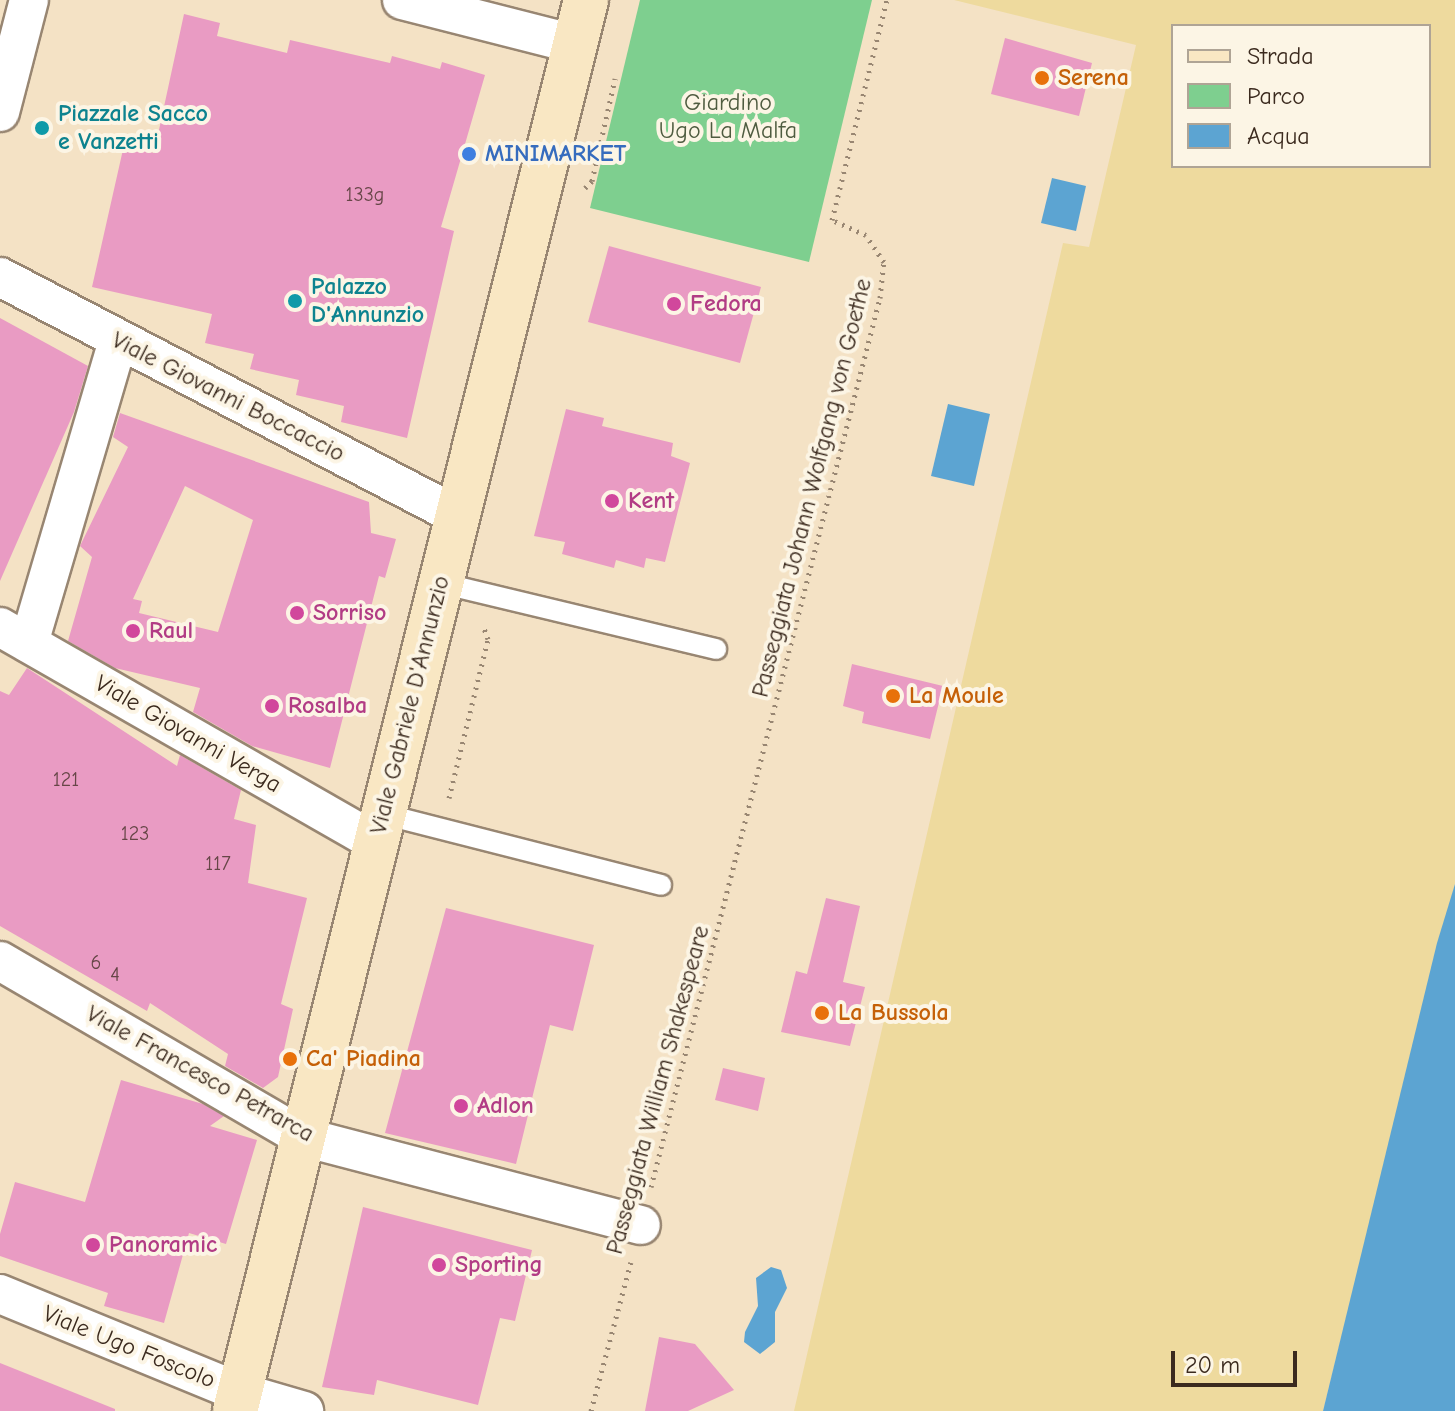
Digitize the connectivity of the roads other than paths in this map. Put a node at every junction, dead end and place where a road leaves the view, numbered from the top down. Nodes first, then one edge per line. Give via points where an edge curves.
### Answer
1 (29, 0) edge
2 (402, 0) edge
3 (586, 0) edge
4 (575, 44) junction
5 (6, 65) edge
6 (0, 112) edge
7 (0, 277) edge
8 (118, 341) junction
9 (458, 516) junction
10 (441, 583) junction
11 (15, 635) edge
12 (716, 649) dead end
13 (380, 828) junction
14 (661, 885) dead end
15 (0, 961) edge
16 (303, 1137) junction
17 (641, 1225) road end
18 (0, 1294) edge
19 (237, 1402) edge
20 (304, 1411) edge

1 - 5 street
2 - 4 street
3 - 4 street, Viale Gabriele D'Annunzio
4 - 9 street, Viale Gabriele D'Annunzio
5 - 6 street
7 - 8 street, Viale Giovanni Boccaccio
8 - 9 street, Viale Giovanni Boccaccio
8 - 11 street
9 - 10 street, Viale Gabriele D'Annunzio
10 - 12 lane
10 - 13 street, Viale Gabriele D'Annunzio
11 - 13 street, Viale Giovanni Verga
13 - 14 lane
13 - 16 street, Viale Gabriele D'Annunzio
15 - 16 street, Viale Francesco Petrarca
16 - 17 street, Viale Francesco Petrarca
16 - 19 street, Viale Gabriele D'Annunzio
18 - 19 street, Viale Ugo Foscolo
19 - 20 street, Viale Ugo Foscolo

